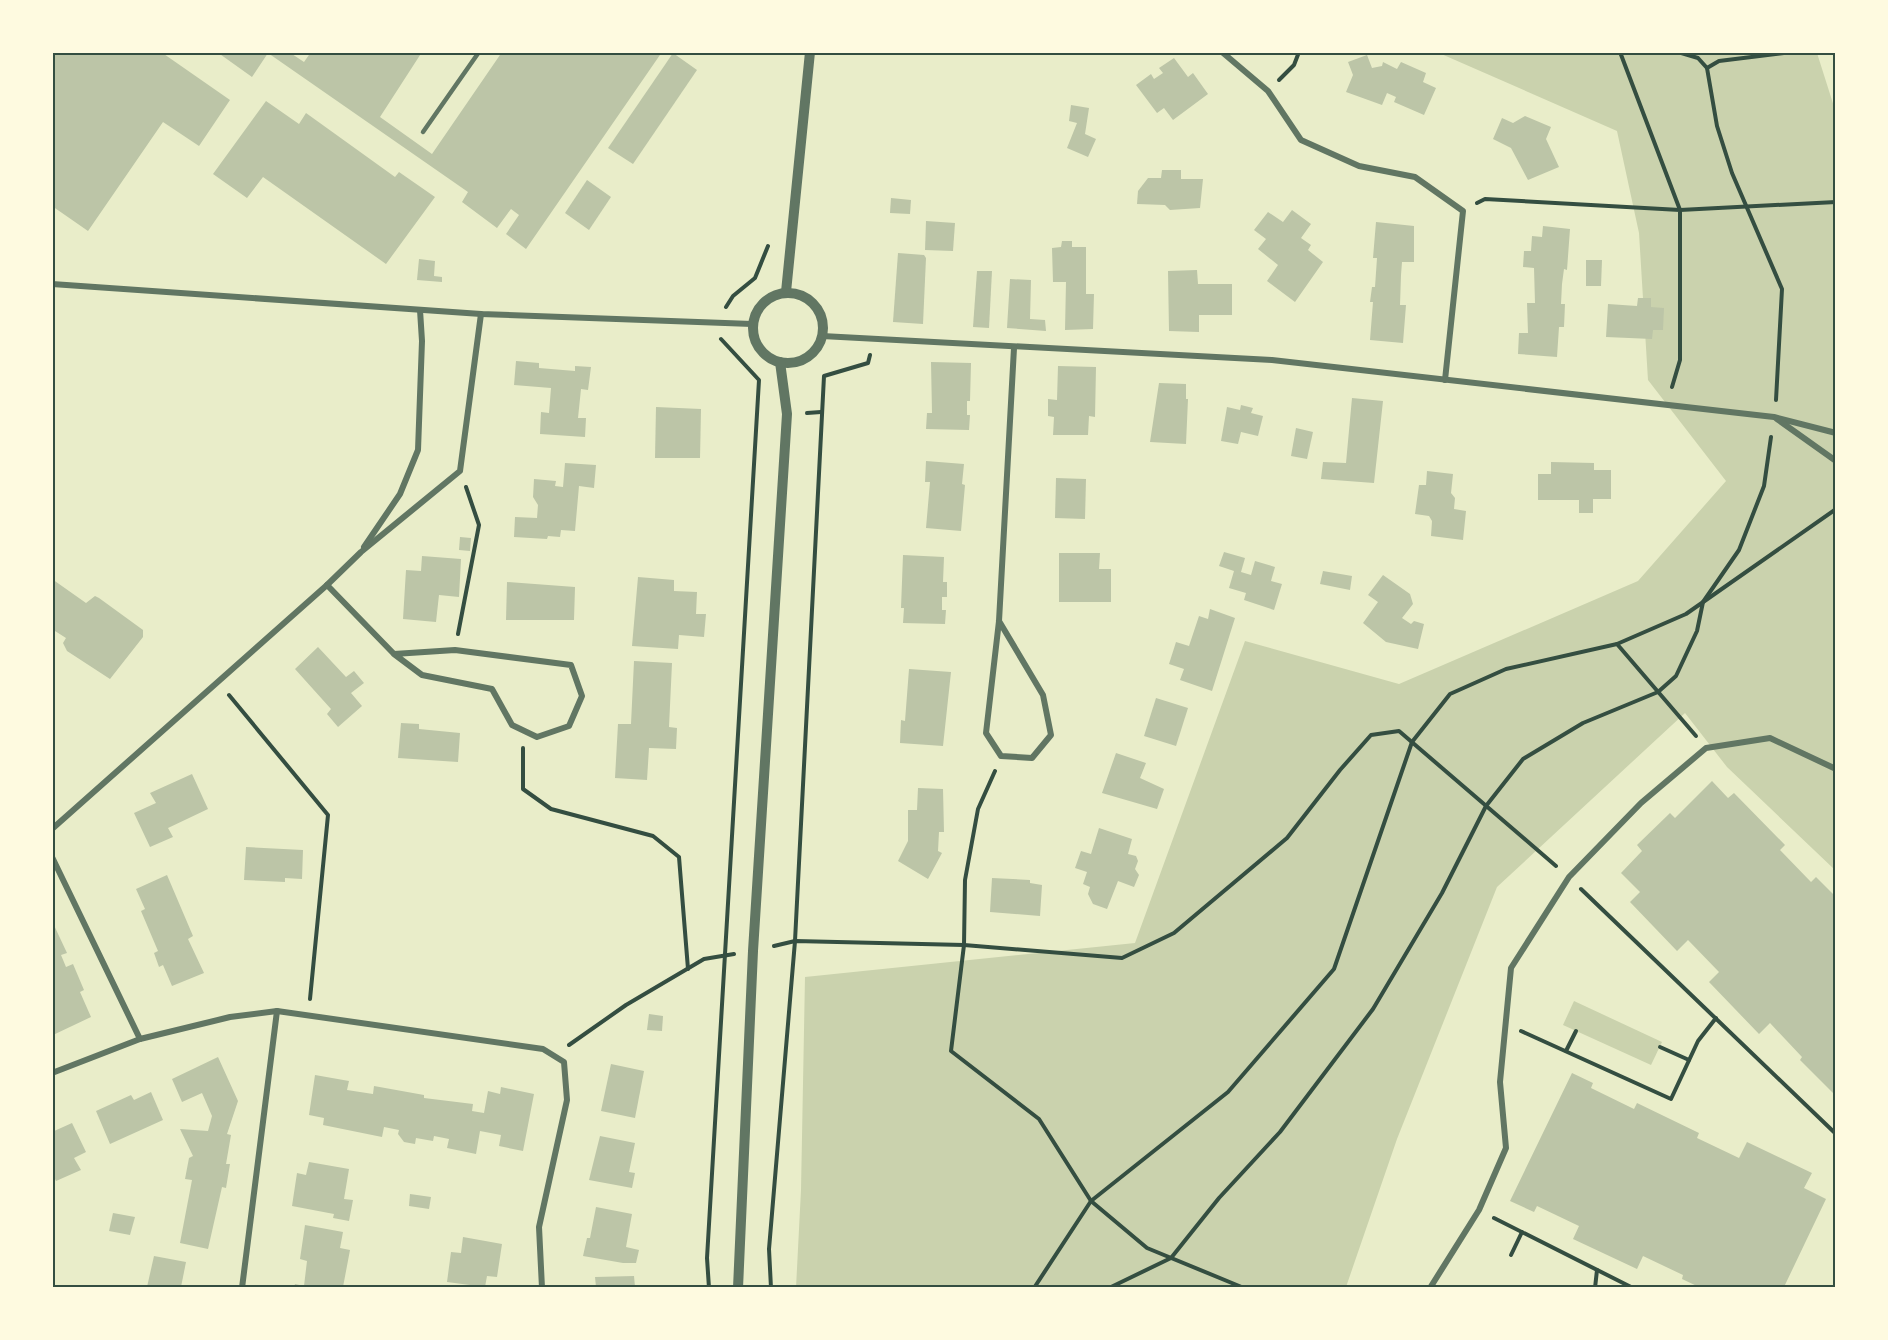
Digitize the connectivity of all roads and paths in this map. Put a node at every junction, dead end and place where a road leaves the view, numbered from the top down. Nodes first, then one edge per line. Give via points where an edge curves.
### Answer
1 (479, 52) edge
2 (810, 52) edge
3 (1222, 52) edge
4 (1299, 52) edge
5 (1620, 52) edge
6 (1678, 52) edge
7 (1792, 52) edge
8 (1707, 68) junction
9 (1268, 91) junction
10 (423, 132) dead end
11 (1836, 202) edge
12 (1745, 206) junction
13 (1680, 210) junction
14 (1463, 211) junction
15 (768, 246) dead end
16 (52, 284) edge
17 (786, 292) junction
18 (420, 310) junction
19 (482, 314) junction
20 (714, 323) junction
21 (752, 324) junction
22 (822, 336) junction
23 (874, 339) junction
24 (1014, 348) junction
25 (780, 362) junction
26 (1445, 380) junction
27 (1667, 405) junction
28 (1774, 417) junction
29 (1836, 433) edge
30 (1836, 461) edge
31 (460, 471) junction
32 (1836, 509) edge
33 (361, 552) junction
34 (327, 585) junction
35 (1703, 602) junction
36 (999, 621) junction
37 (1617, 644) junction
38 (455, 650) junction
39 (394, 654) junction
40 (219, 681) junction
41 (1658, 692) junction
42 (523, 730) junction
43 (1412, 742) junction
44 (1706, 748) junction
45 (1001, 756) junction
46 (1836, 769) edge
47 (1486, 806) junction
48 (52, 829) edge
49 (52, 857) edge
50 (1569, 877) junction
51 (795, 941) junction
52 (964, 945) junction
53 (753, 951) junction
54 (723, 956) junction
55 (688, 969) junction
56 (277, 1011) junction
57 (308, 1015) junction
58 (1716, 1018) junction
59 (1506, 1024) junction
60 (1575, 1030) dead end
61 (140, 1039) junction
62 (1660, 1047) dead end
63 (1566, 1051) junction
64 (554, 1056) junction
65 (1689, 1060) junction
66 (52, 1073) edge
67 (1836, 1134) edge
68 (1091, 1201) junction
69 (1479, 1210) junction
70 (1522, 1232) junction
71 (1511, 1255) dead end
72 (1171, 1258) junction
73 (1598, 1270) junction
74 (242, 1287) edge
75 (542, 1287) edge
76 (709, 1287) edge
77 (738, 1287) edge
78 (771, 1287) edge
79 (1034, 1287) edge
80 (1109, 1287) edge
81 (1244, 1287) edge
82 (1430, 1287) edge
83 (1595, 1287) edge
84 (1633, 1287) edge

1 - 10 lane
2 - 17 street
3 - 9 street
4 - 9 path via 1294,65
5 - 13 path
6 - 8 path via 1698,58
7 - 8 path via 1719,61
8 - 12 path via 1717,126
9 - 14 street via 1301,140 1359,166 1415,177
11 - 12 path
12 - 13 path
12 - 28 path via 1782,289
13 - 14 path via 1485,199
13 - 27 path via 1680,360
14 - 26 street
15 - 20 path via 755,278 733,296
16 - 18 street
17 - 21 street via 767,299
17 - 22 street via 815,305 823,325
18 - 19 street
18 - 33 street via 418,450 400,494
19 - 20 street
19 - 31 street
20 - 21 street
20 - 54 path via 722,343 759,380
21 - 25 street via 756,344
22 - 23 street
22 - 25 street via 810,354 791,363
23 - 24 street
23 - 51 path via 868,363 824,376
24 - 26 street via 1272,360
24 - 36 street
25 - 53 street via 787,414
26 - 27 street
27 - 28 street
28 - 29 street
28 - 30 street
28 - 35 path via 1764,486 1756,507 1739,550
31 - 33 street
31 - 38 path via 479,525
32 - 35 path
33 - 34 street
34 - 39 street
34 - 40 street
35 - 37 path via 1686,614
35 - 41 path via 1697,631 1676,676
36 - 45 street via 986,733
36 - 45 street via 1043,695 1051,735 1032,758
37 - 41 path
37 - 43 path via 1506,669 1450,694
38 - 39 street
38 - 42 street via 571,665 582,696 569,726 537,737
39 - 42 street via 422,675 492,689 512,725
40 - 48 street
40 - 57 path via 328,815
41 - 44 path
41 - 47 path via 1584,723 1523,759
42 - 55 path via 523,789 551,809 653,836 679,857
43 - 47 path
43 - 52 path via 1399,731 1371,735 1287,837 1174,933 1122,958
43 - 68 path via 1334,969 1228,1092
44 - 46 street via 1770,738
44 - 50 street via 1641,803
45 - 52 path via 978,809 965,879
47 - 50 path
47 - 72 path via 1442,893 1373,1009 1280,1132
49 - 61 street
50 - 58 path
50 - 59 street via 1511,968
51 - 52 path
51 - 53 path
51 - 78 path via 769,1249
52 - 68 path via 951,1051 1039,1119
53 - 54 path
53 - 77 street
54 - 55 path via 704,959
54 - 76 path via 707,1258
55 - 64 path via 626,1005
56 - 57 street
56 - 61 street via 230,1017
56 - 74 street
57 - 64 street via 543,1049
58 - 65 path
58 - 67 path
59 - 63 path
59 - 69 street via 1500,1082 1506,1148
60 - 63 path
61 - 66 street
62 - 65 path
63 - 65 path via 1671,1099
64 - 75 street via 564,1062 567,1100 539,1227
68 - 72 path via 1148,1248
68 - 79 path
69 - 70 path
69 - 82 street
70 - 71 path
70 - 73 path
72 - 80 path
72 - 81 path
73 - 83 path
73 - 84 path

